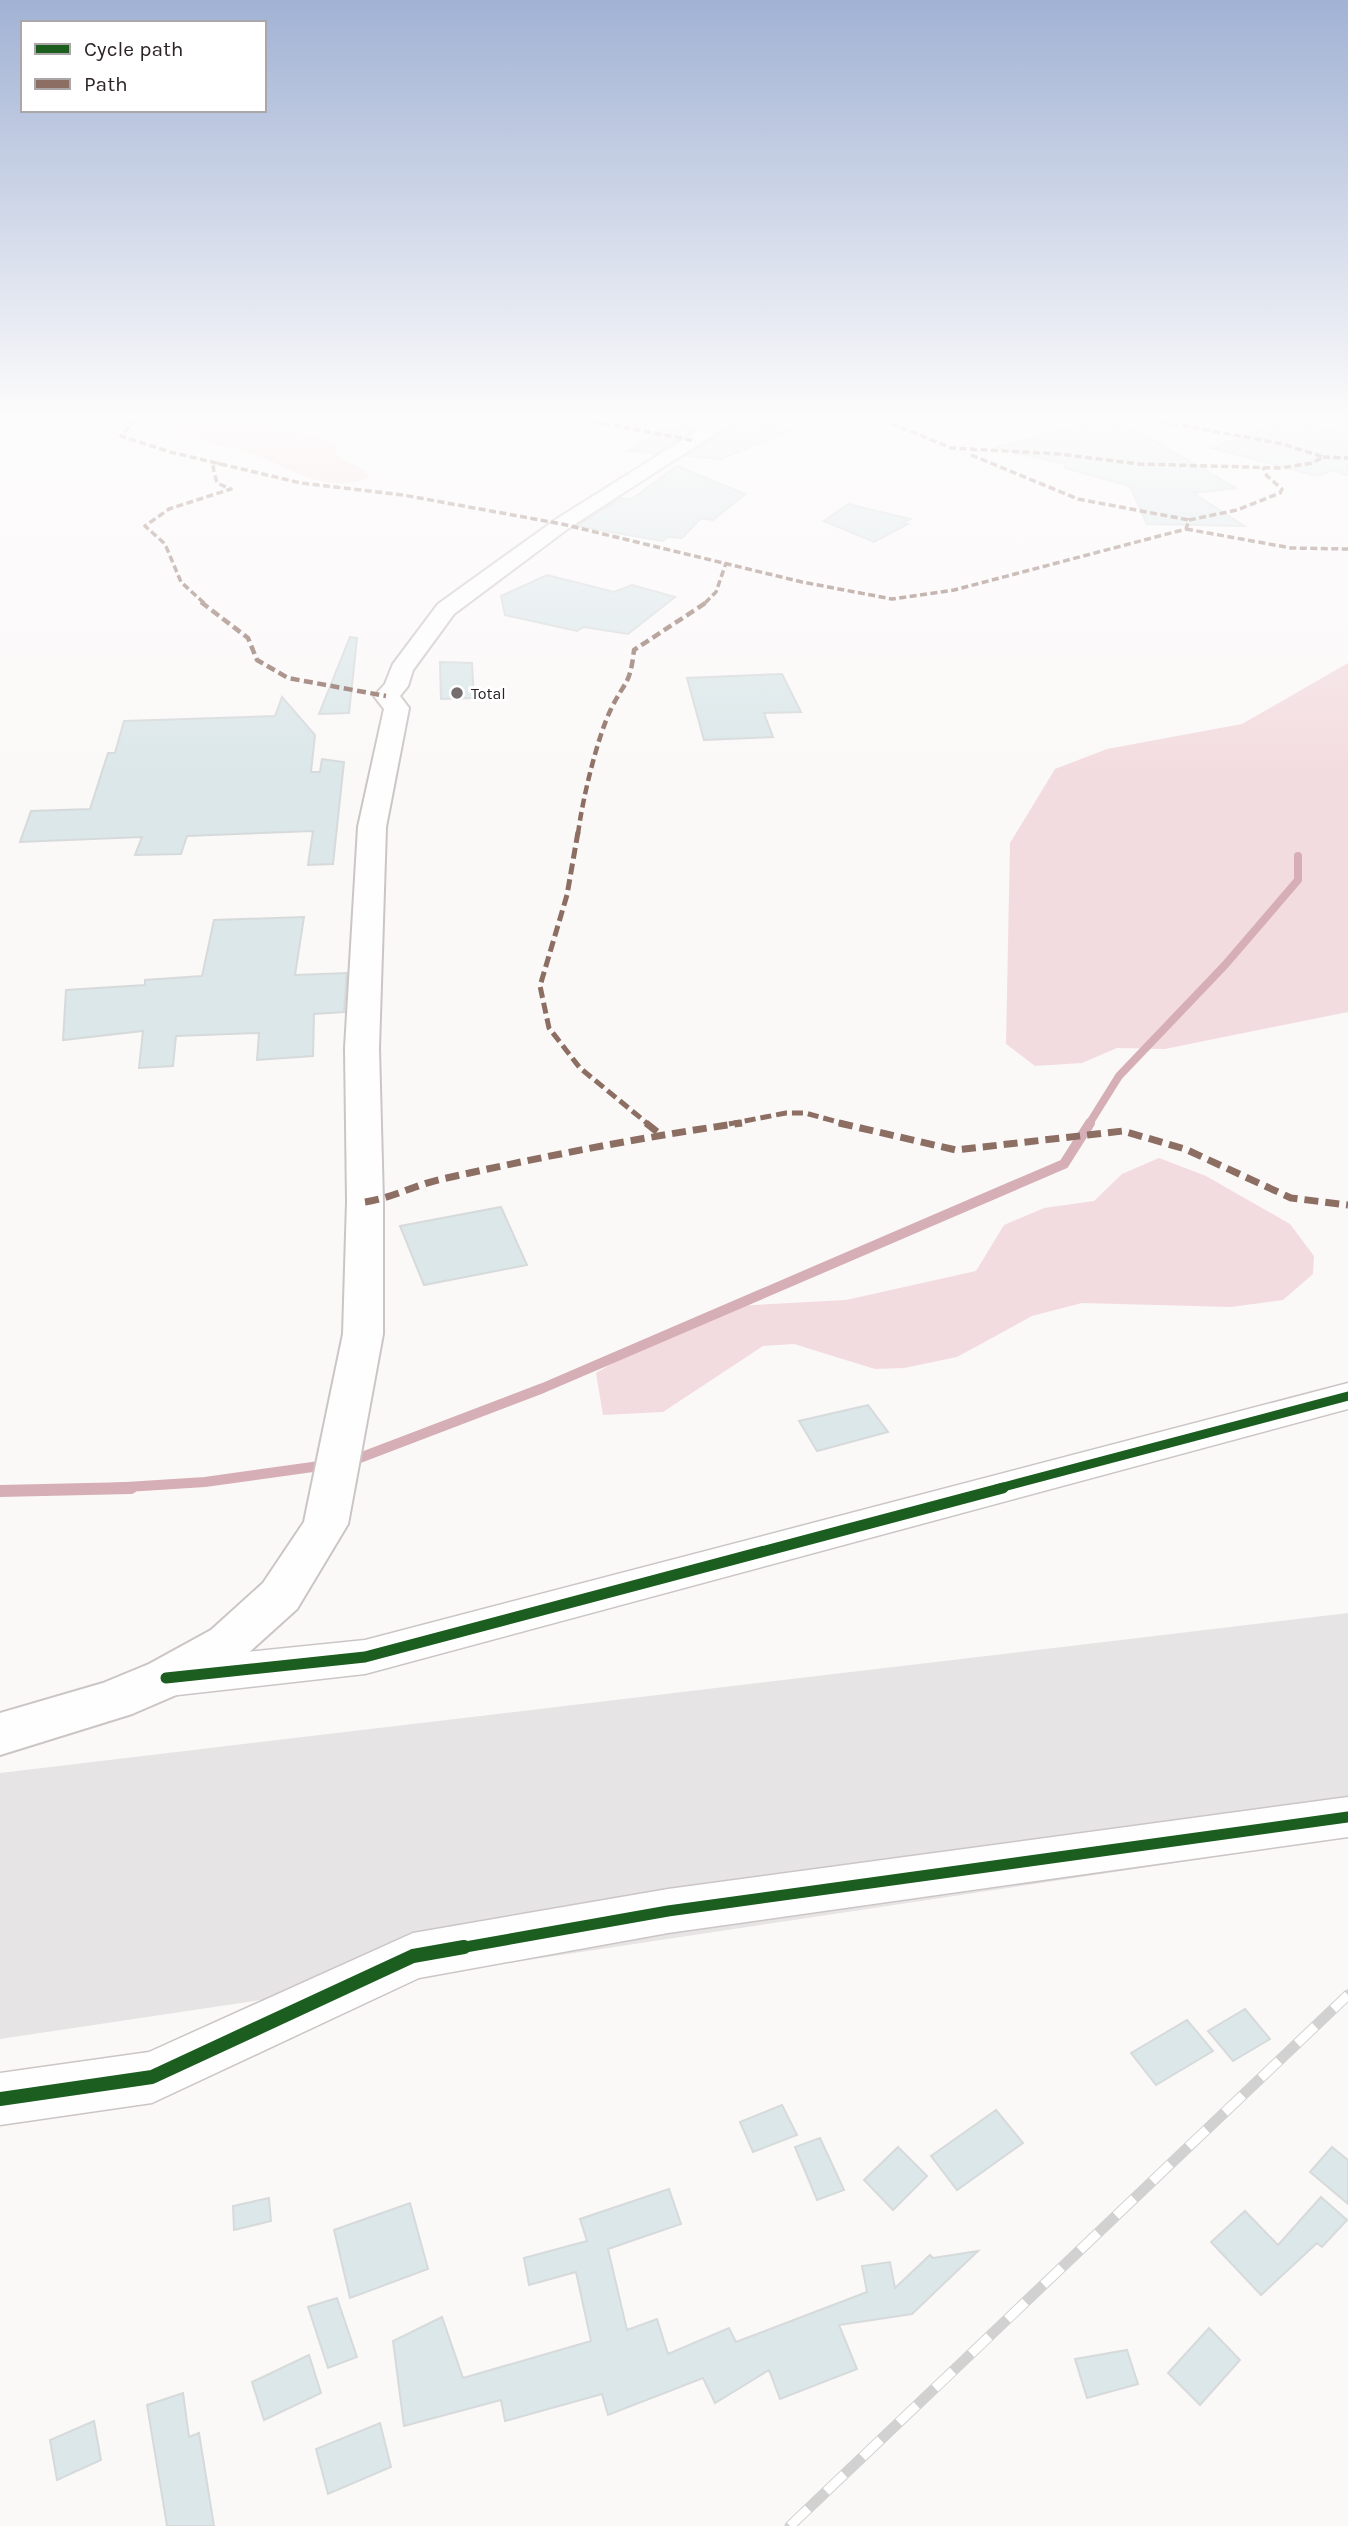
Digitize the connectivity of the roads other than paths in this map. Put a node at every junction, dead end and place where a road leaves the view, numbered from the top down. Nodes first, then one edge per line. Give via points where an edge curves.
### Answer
1 (544, 537) edge
2 (1348, 1396) edge
3 (166, 1678) junction
4 (0, 1734) edge
5 (1348, 1817) edge
6 (0, 2099) edge

1 - 3 main road via 446,609 386,696 397,708 372,827 362,1048 363,1334 326,1524 280,1596 228,1643
2 - 3 street via 365,1657
3 - 4 main road via 116,1700
5 - 6 street via 668,1911 413,1956 152,2077

